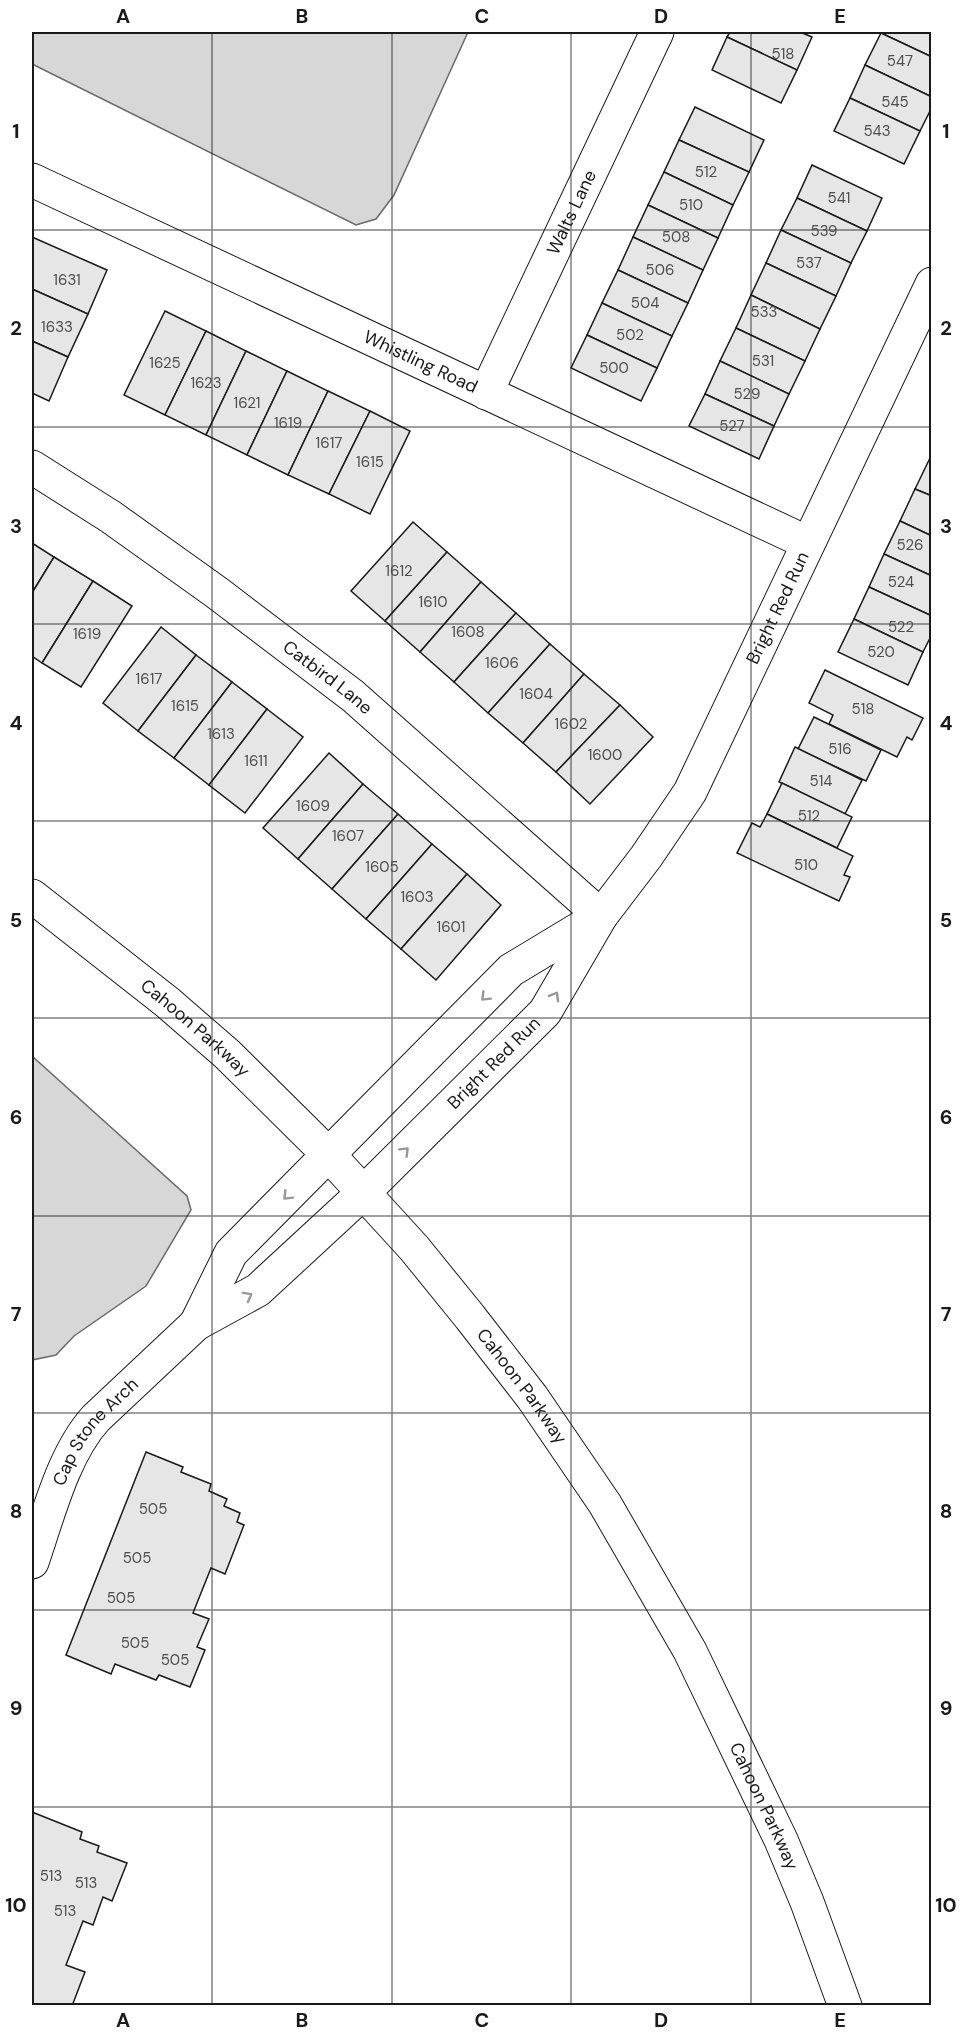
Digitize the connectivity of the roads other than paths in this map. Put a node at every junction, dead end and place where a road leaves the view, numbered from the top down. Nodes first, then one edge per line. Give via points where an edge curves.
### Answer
1 (657, 32) edge
2 (32, 180) edge
3 (932, 284) edge
4 (486, 393) junction
5 (32, 468) edge
6 (808, 543) junction
7 (32, 896) edge
8 (601, 916) junction
9 (329, 1155) junction
10 (364, 1192) junction
11 (196, 1324) junction
12 (32, 1562) edge
13 (844, 2005) edge

1 - 4 street, Walts Lane
2 - 4 street, Whistling Road
3 - 6 street, Bright Red Run
4 - 6 street, Whistling Road
5 - 8 street, Catbird Lane via 121,524 353,696
6 - 8 street, Bright Red Run via 690,792
7 - 9 street, Cahoon Parkway via 167,1002
8 -> 9 street, Bright Red Run via 511,970
10 -> 8 street, Bright Red Run via 545,1012
9 - 10 street, Cahoon Parkway
9 -> 11 street, Cap Stone Arch via 231,1253
11 -> 10 street, Cap Stone Arch via 258,1290
10 - 13 street, Cahoon Parkway via 414,1248 532,1397 605,1504 690,1651 781,1840
11 - 12 street, Cap Stone Arch via 83,1433 73,1450

